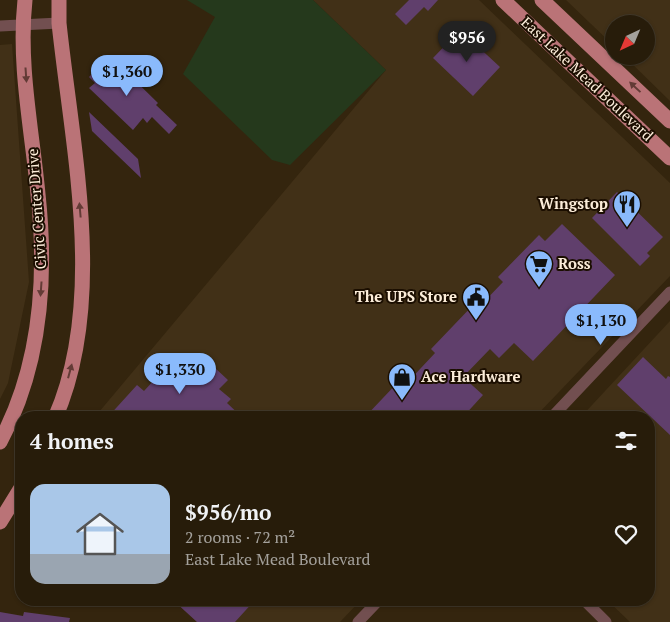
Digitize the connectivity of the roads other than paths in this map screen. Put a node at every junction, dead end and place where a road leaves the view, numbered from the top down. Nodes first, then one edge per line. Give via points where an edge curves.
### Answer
1 (25, 0) edge
2 (60, 0) edge
3 (503, 0) edge
4 (542, 0) edge
5 (59, 23) junction
6 (0, 26) edge
7 (22, 27) junction
8 (670, 121) edge
9 (670, 158) edge
10 (670, 292) edge
11 (58, 411) edge
12 (558, 411) edge
13 (0, 442) edge
14 (15, 498) edge
15 (0, 522) edge
16 (373, 606) edge
17 (590, 606) edge
18 (358, 622) edge
19 (606, 622) edge

1 - 7 main road, Civic Center Drive
2 - 5 main road
3 - 9 main road, East Lake Mead Boulevard
8 -> 4 main road, East Lake Mead Boulevard
5 - 7 street
11 -> 5 main road via 74,357 83,244
6 - 7 street
7 -> 13 main road, Civic Center Drive via 43,256 36,338 26,377
10 - 12 street
14 - 15 main road
16 - 18 street
17 - 19 street

